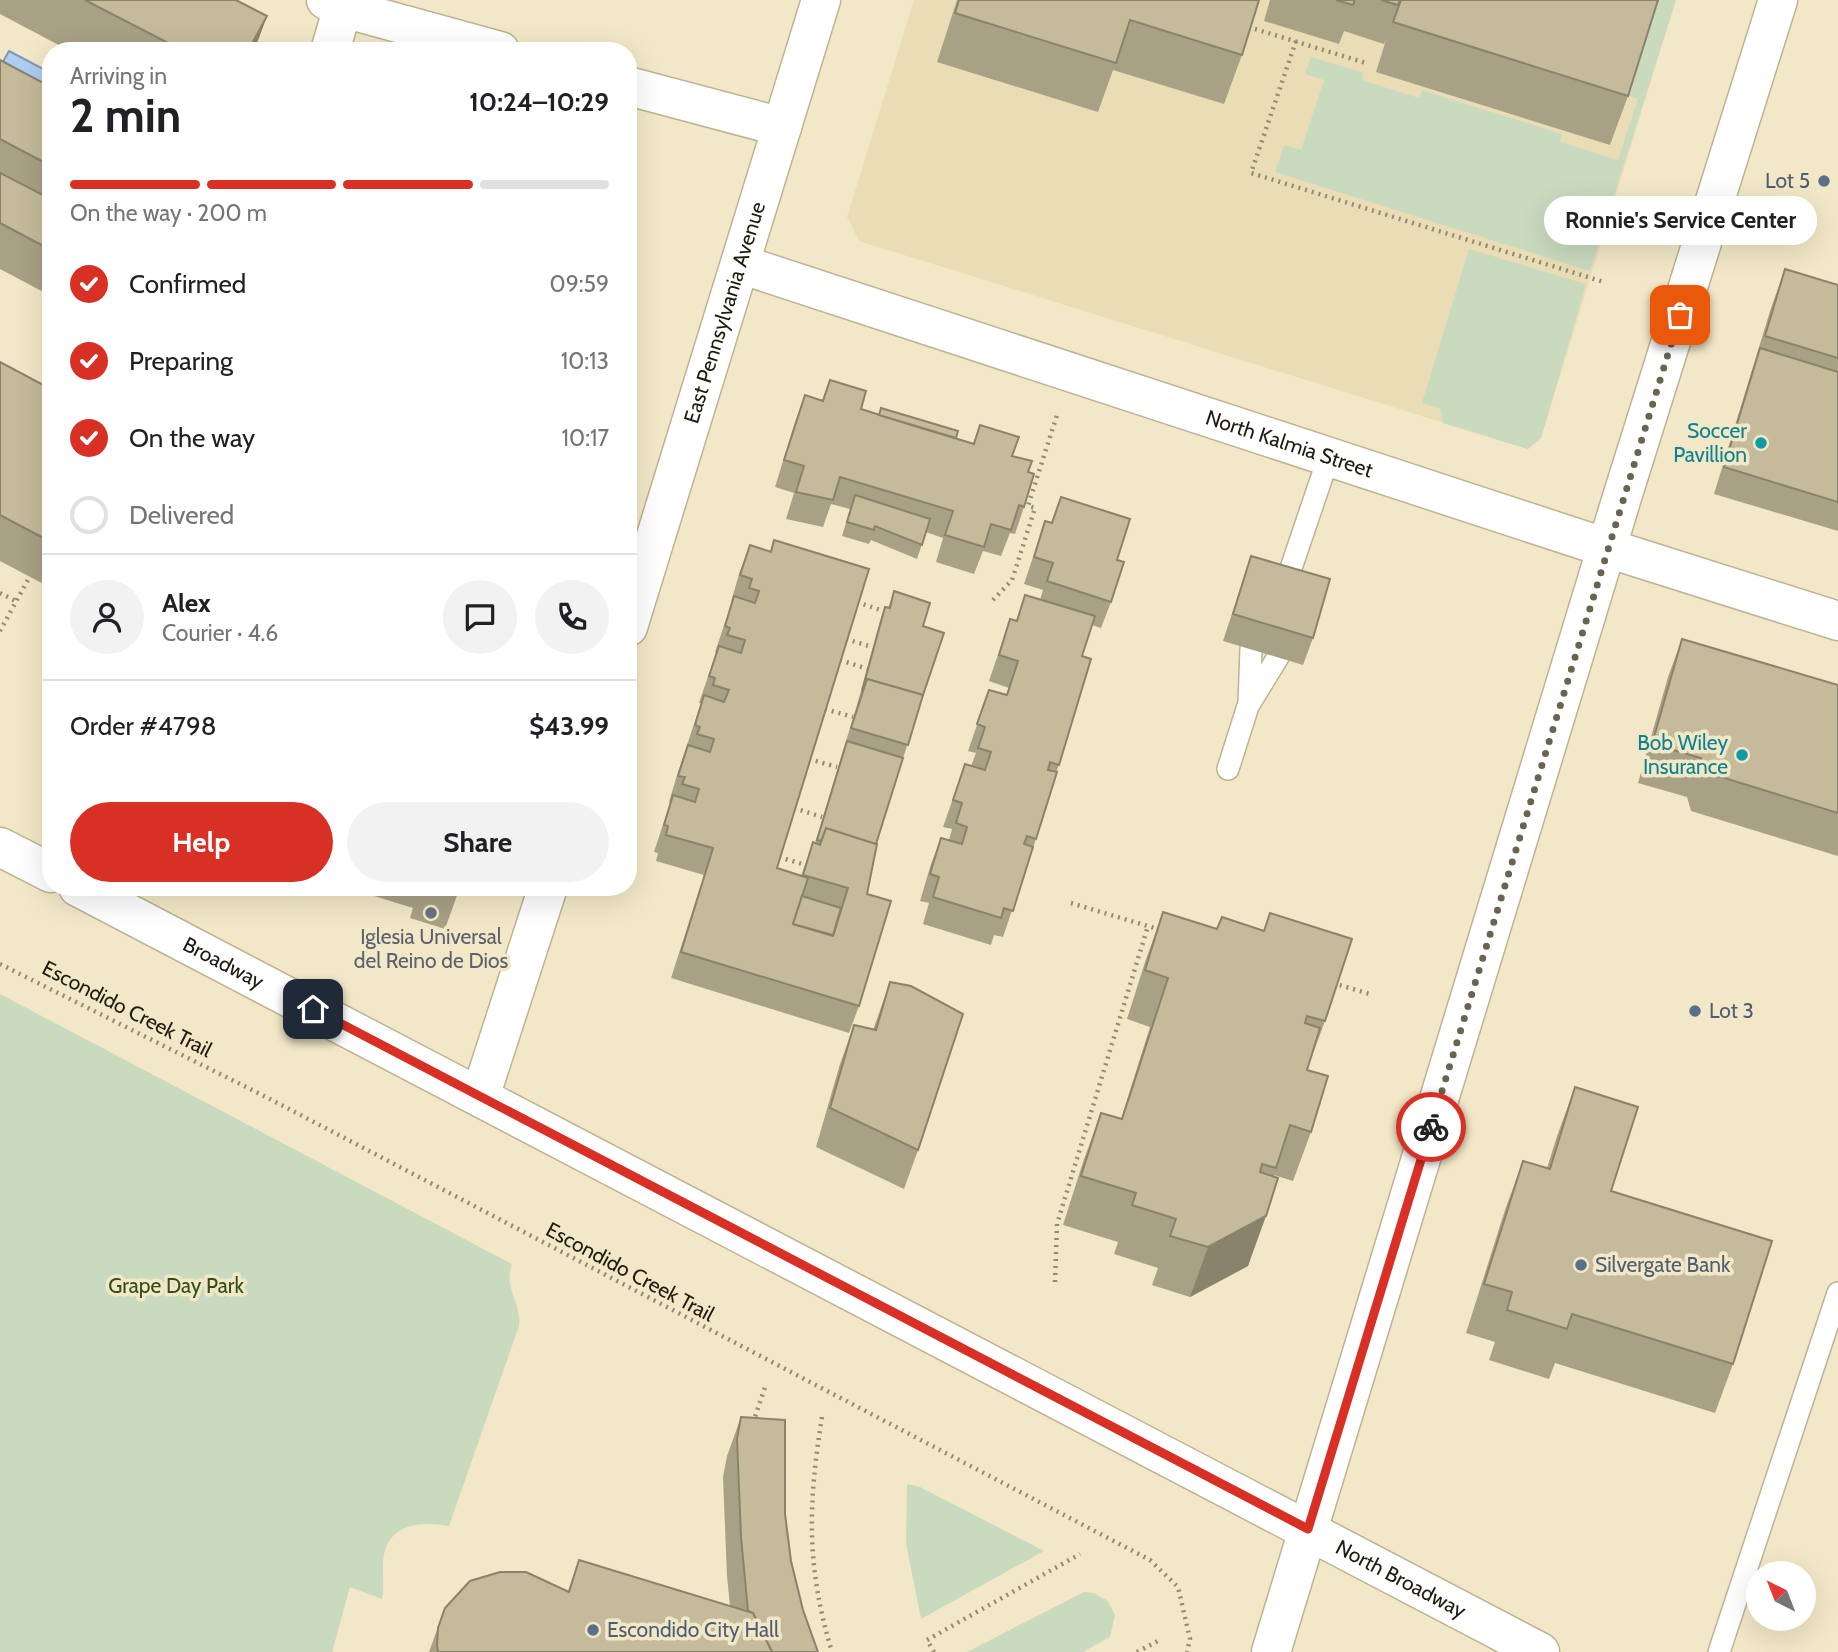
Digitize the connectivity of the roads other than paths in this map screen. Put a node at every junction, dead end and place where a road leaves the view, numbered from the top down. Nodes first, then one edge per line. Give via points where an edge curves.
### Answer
1 (821, 0) edge
2 (1778, 0) edge
3 (338, 3) edge
4 (332, 42) edge
5 (470, 42) edge
6 (637, 88) edge
7 (782, 127) junction
8 (740, 264) junction
9 (1329, 456) junction
10 (1607, 548) junction
11 (1288, 577) junction
12 (1269, 591) edge
13 (637, 598) edge
14 (1296, 599) edge
15 (1838, 621) edge
16 (1251, 649) dead end
17 (1278, 657) dead end
18 (1248, 706) junction
19 (1228, 769) dead end
20 (0, 847) edge
21 (42, 868) edge
22 (95, 896) edge
23 (545, 896) edge
24 (480, 1097) junction
25 (1838, 1293) edge
26 (1308, 1529) junction
27 (1270, 1652) edge
28 (1540, 1652) edge
29 (1719, 1652) edge

1 - 7 main road, East Pennsylvania Avenue
2 - 10 main road
3 - 4 main road
3 - 5 main road
6 - 7 main road
7 - 8 main road, East Pennsylvania Avenue
8 - 9 main road, North Kalmia Street
8 - 13 main road, East Pennsylvania Avenue
9 - 10 main road, North Kalmia Street
9 - 11 lane
10 - 15 main road, North Kalmia Street
10 - 26 main road
11 - 12 lane
11 - 14 lane
16 - 18 lane
17 - 18 lane
18 - 19 lane
20 - 21 main road
22 - 24 main road, Broadway
23 - 24 main road
24 - 26 main road, North Broadway
25 - 29 lane
26 - 27 main road
26 - 28 main road, North Broadway

